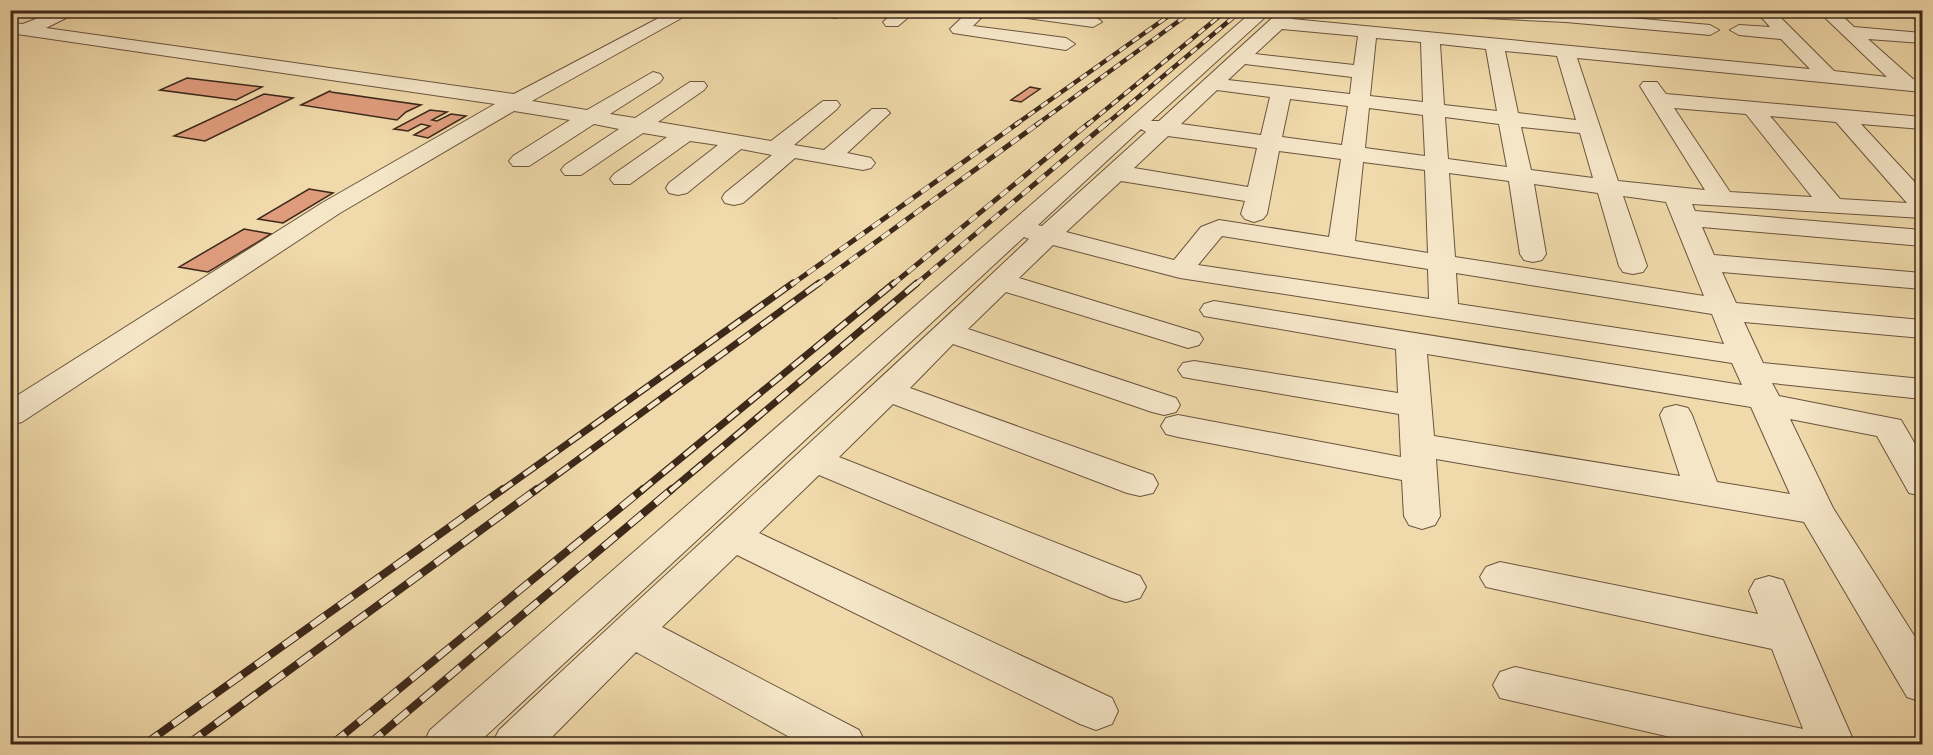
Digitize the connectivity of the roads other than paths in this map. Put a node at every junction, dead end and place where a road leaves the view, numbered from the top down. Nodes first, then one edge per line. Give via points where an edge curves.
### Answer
1 (50, 10) edge
2 (74, 10) edge
3 (688, 10) edge
4 (909, 10) edge
5 (981, 10) edge
6 (1005, 10) edge
7 (1423, 10) edge
8 (1825, 10) edge
9 (1915, 10) edge
10 (1758, 12) edge
11 (1279, 15) edge
12 (1620, 16) edge
13 (1923, 16) edge
14 (1876, 17) dead end
15 (892, 22) dead end
16 (1093, 22) dead end
17 (1710, 30) dead end
18 (1739, 30) dead end
19 (1368, 31) junction
20 (13, 32) edge
21 (1850, 32) junction
22 (1786, 34) junction
23 (1430, 37) junction
24 (1914, 39) edge
25 (1065, 44) dead end
26 (1494, 44) junction
27 (1565, 51) junction
28 (1777, 52) dead end
29 (1807, 55) junction
30 (1241, 58) junction
31 (1632, 58) junction
32 (1707, 65) junction
33 (1362, 72) junction
34 (1779, 73) junction
35 (653, 78) dead end
36 (1829, 78) junction
37 (1852, 80) junction
38 (1213, 84) junction
39 (1915, 85) edge
40 (697, 86) dead end
41 (1718, 88) dead end
42 (1281, 92) junction
43 (1797, 97) dead end
44 (1659, 99) junction
45 (1359, 101) junction
46 (509, 105) junction
47 (830, 105) dead end
48 (1878, 106) dead end
49 (1752, 108) junction
50 (1433, 110) junction
51 (879, 113) dead end
52 (1841, 115) junction
53 (590, 116) junction
54 (1509, 118) junction
55 (1920, 124) edge
56 (639, 125) junction
57 (1133, 125) junction
58 (1589, 128) junction
59 (1165, 129) junction
60 (687, 133) junction
61 (736, 142) junction
62 (1271, 145) junction
63 (783, 149) junction
64 (1352, 154) junction
65 (829, 157) junction
66 (521, 161) dead end
67 (863, 163) dead end
68 (1435, 164) junction
69 (573, 170) dead end
70 (1118, 173) junction
71 (1520, 175) junction
72 (622, 179) dead end
73 (1608, 187) junction
74 (678, 188) dead end
75 (734, 198) dead end
76 (1722, 198) junction
77 (1923, 204) edge
78 (1832, 205) junction
79 (1681, 207) junction
80 (1923, 211) edge
81 (1033, 232) junction
82 (1866, 234) junction
83 (1923, 238) edge
84 (1341, 247) junction
85 (1533, 254) dead end
86 (1704, 262) junction
87 (1442, 263) junction
88 (1633, 266) dead end
89 (1180, 270) junction
90 (1002, 282) junction
91 (1918, 285) edge
92 (1723, 309) junction
93 (1214, 310) dead end
94 (1444, 311) junction
95 (1923, 329) edge
96 (949, 333) junction
97 (1188, 339) dead end
98 (1411, 342) junction
99 (1194, 370) dead end
100 (1756, 383) junction
101 (1923, 389) edge
102 (888, 391) junction
103 (1415, 406) junction
104 (10, 415) edge
105 (1676, 415) dead end
106 (1913, 450) edge
107 (812, 459) junction
108 (1418, 459) junction
109 (1140, 484) dead end
110 (1923, 484) edge
111 (1703, 492) junction
112 (1816, 511) junction
113 (1422, 516) dead end
114 (732, 536) junction
115 (1500, 577) dead end
116 (1126, 587) dead end
117 (1769, 591) dead end
118 (632, 630) junction
119 (1787, 636) junction
120 (1923, 684) edge
121 (1515, 685) dead end
122 (1096, 711) dead end
123 (446, 744) edge
124 (515, 744) edge
125 (843, 744) edge
126 (1789, 744) edge
127 (1832, 744) edge

1 - 20 street
2 - 20 street
3 - 46 street
4 - 15 street
5 - 25 street via 958,28
6 - 16 street
7 - 12 street
8 - 21 street
9 - 13 street
10 - 22 street
11 - 19 street
11 - 30 street
11 - 57 street
12 - 17 street
14 - 24 street
18 - 22 street
19 - 23 street
19 - 33 street
20 - 46 street
21 - 24 street
21 - 39 street
22 - 29 street
23 - 26 street
23 - 50 street
26 - 27 street
26 - 54 street
27 - 31 street
27 - 58 street
28 - 29 street
29 - 36 street
30 - 33 street
30 - 38 street
31 - 32 street
31 - 44 street
32 - 34 street
32 - 41 street
33 - 45 street
34 - 36 street
34 - 43 street
35 - 53 street
36 - 37 street
37 - 39 street
37 - 48 street
38 - 42 street
38 - 59 street
40 - 56 street
42 - 45 street
42 - 62 street
44 - 49 street
44 - 76 street
45 - 50 street
45 - 64 street
46 - 53 street
46 - 104 street via 331,208
47 - 63 street
49 - 52 street
49 - 78 street
50 - 54 street
50 - 68 street
51 - 65 street
52 - 55 street
52 - 77 street
53 - 56 street
53 - 66 street
54 - 58 street
54 - 71 street
56 - 60 street
56 - 69 street
57 - 59 street
57 - 81 street
58 - 73 street
59 - 62 street
59 - 70 street
60 - 61 street
60 - 72 street
61 - 63 street
61 - 74 street
62 - 64 street
62 - 70 street via 1256,205
63 - 65 street
63 - 75 street
64 - 68 street
64 - 84 street
65 - 67 street
68 - 71 street
68 - 87 street
70 - 81 street
71 - 73 street
71 - 85 street
73 - 79 street
73 - 88 street
76 - 78 street
76 - 79 street
78 - 80 street
79 - 82 street
79 - 86 street
81 - 89 street
81 - 90 street
81 - 123 street
82 - 83 street
82 - 91 street
84 - 87 street
84 - 89 street via 1219,228 1210,232
86 - 91 street
86 - 92 street
87 - 92 street
87 - 94 street
89 - 94 street
90 - 96 street
90 - 97 street
92 - 95 street
92 - 100 street
93 - 98 street
94 - 100 street
96 - 102 street
96 - 108 street via 1171,416
98 - 100 street
98 - 103 street
99 - 103 street
100 - 101 street
100 - 106 street via 1881,424
100 - 112 street
102 - 107 street
102 - 109 street
103 - 108 street
105 - 111 street
106 - 110 street
107 - 114 street
107 - 116 street
108 - 111 street
108 - 113 street
111 - 112 street
112 - 120 street
114 - 118 street
114 - 122 street
115 - 119 street
117 - 119 street
118 - 124 street
118 - 125 street
119 - 127 street
121 - 126 street

